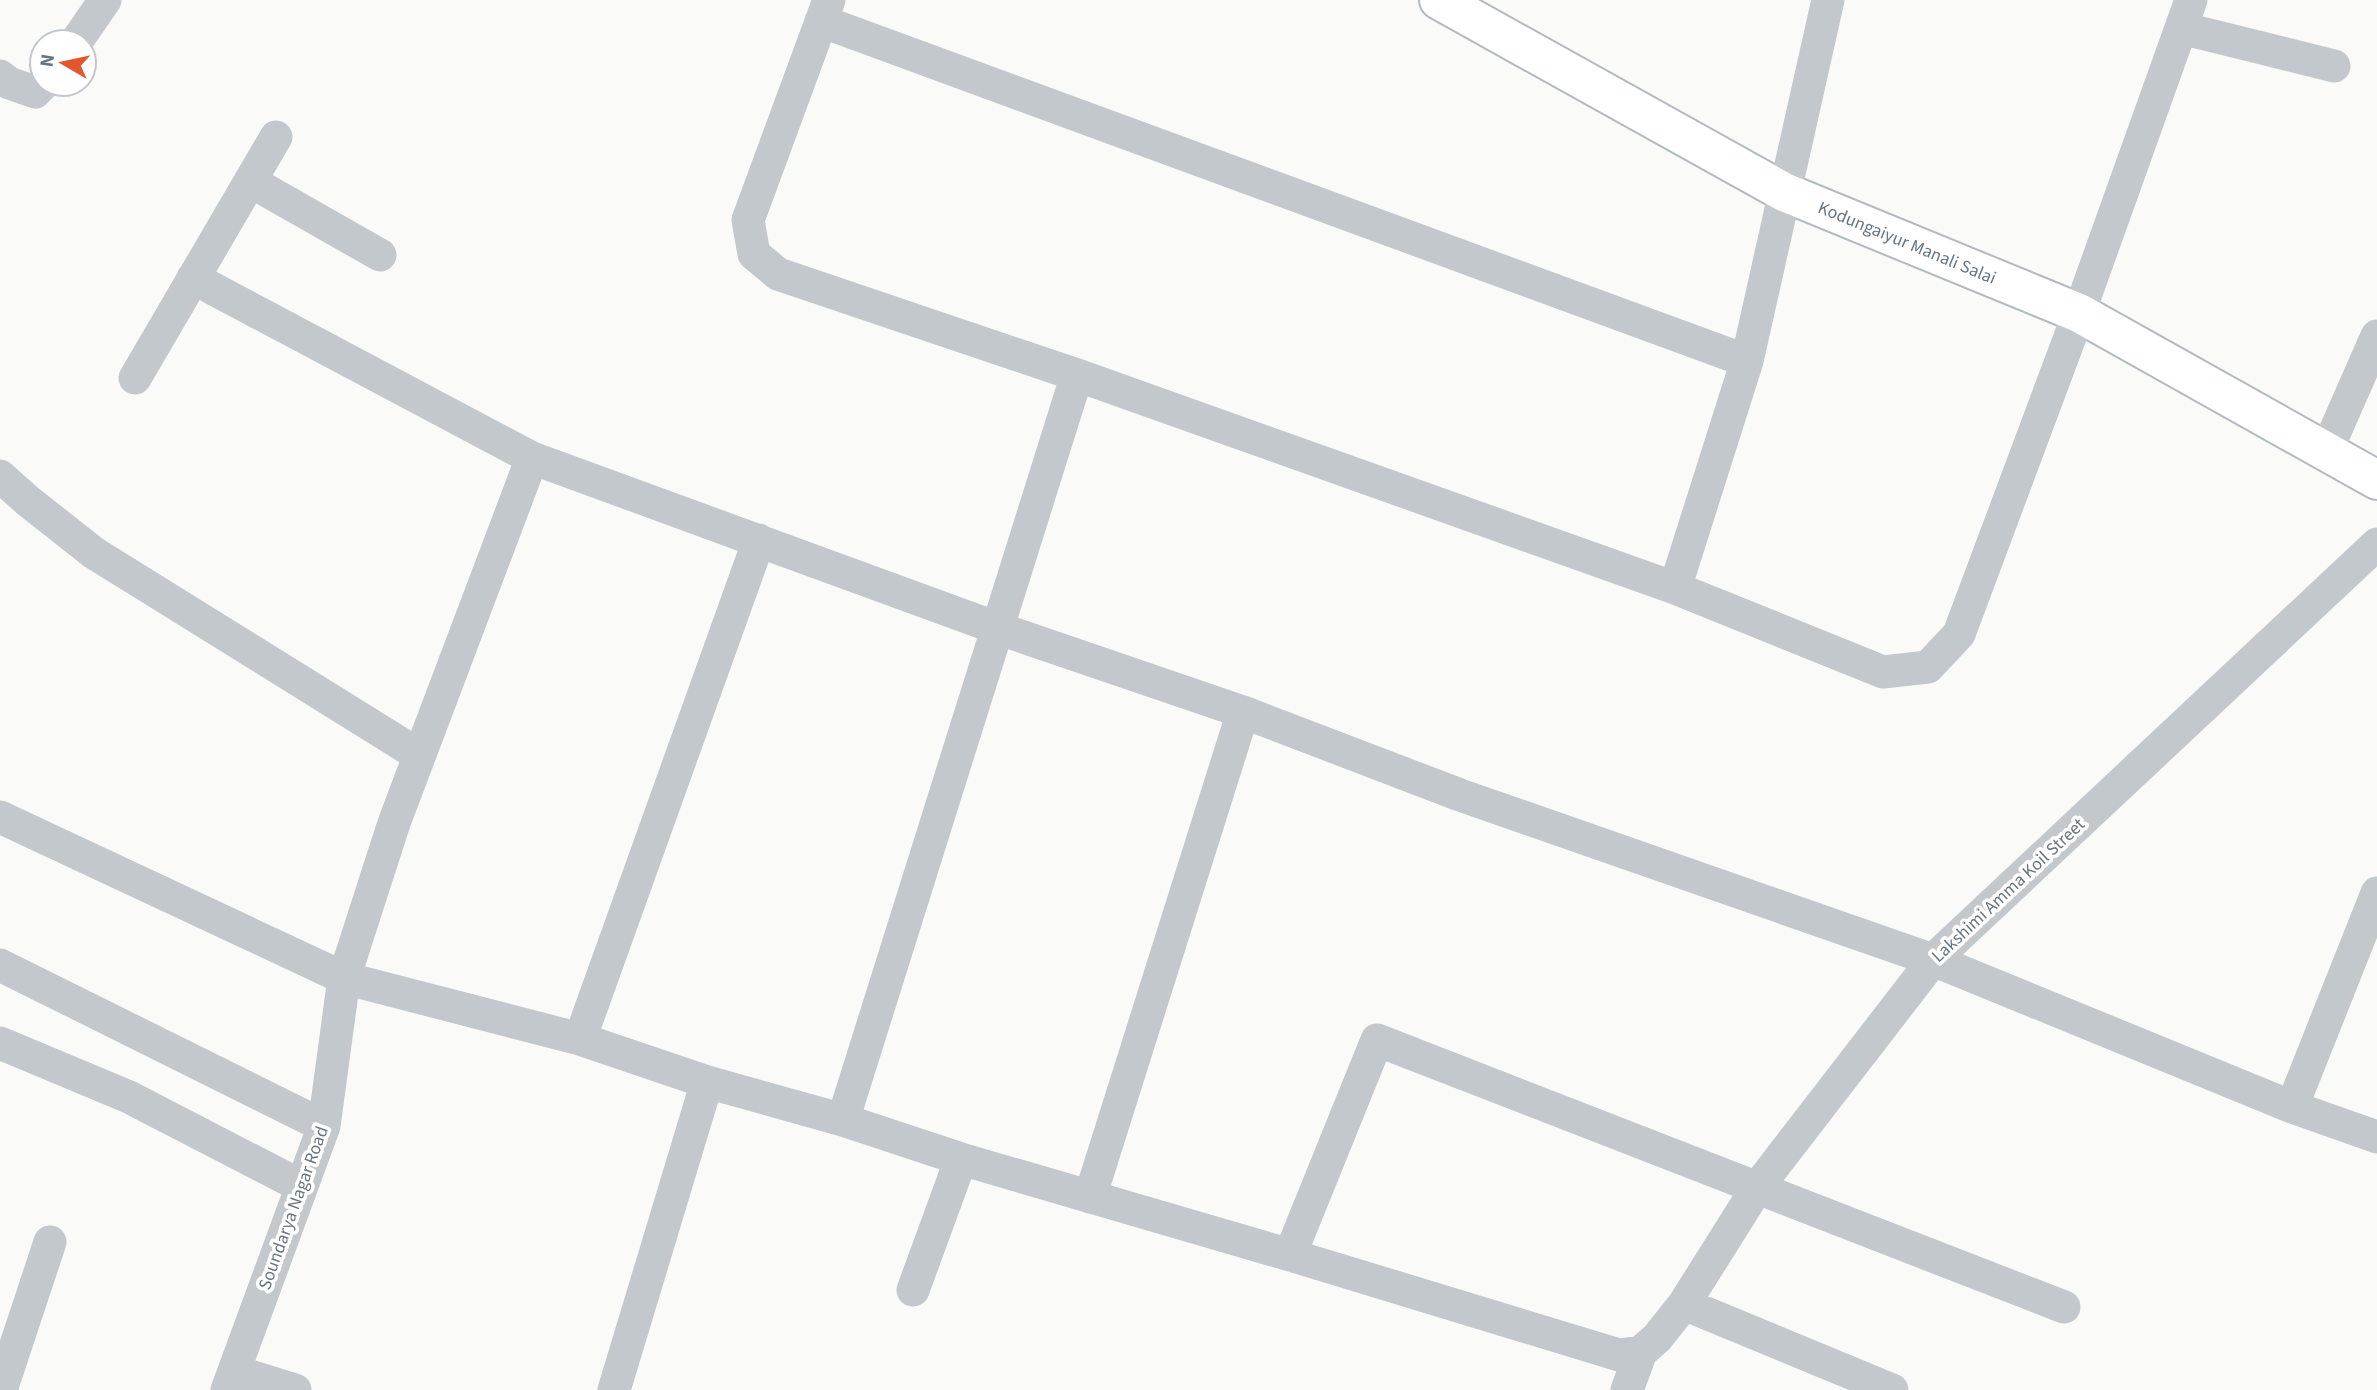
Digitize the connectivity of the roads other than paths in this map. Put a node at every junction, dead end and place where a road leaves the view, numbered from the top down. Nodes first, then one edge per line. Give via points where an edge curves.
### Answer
1 (105, 0) edge
2 (1440, 0) edge
3 (1828, 0) edge
4 (825, 10) edge
5 (2186, 14) edge
6 (86, 28) edge
7 (2334, 66) dead end
8 (0, 76) edge
9 (28, 90) edge
10 (276, 137) dead end
11 (250, 181) junction
12 (1784, 192) junction
13 (380, 255) dead end
14 (194, 278) junction
15 (2079, 313) junction
16 (2377, 336) edge
17 (1747, 361) junction
18 (1077, 375) junction
19 (135, 378) dead end
20 (2326, 452) junction
21 (532, 458) junction
22 (0, 476) edge
23 (2377, 480) edge
24 (760, 540) junction
25 (2377, 544) edge
26 (1675, 588) junction
27 (997, 628) junction
28 (1243, 712) junction
29 (419, 755) junction
30 (0, 817) edge
31 (2377, 893) edge
32 (1933, 960) junction
33 (0, 965) edge
34 (344, 978) junction
35 (580, 1039) junction
36 (0, 1043) edge
37 (707, 1082) junction
38 (2292, 1107) junction
39 (843, 1120) junction
40 (324, 1126) junction
41 (2377, 1137) edge
42 (961, 1159) junction
43 (302, 1186) junction
44 (1757, 1188) junction
45 (1090, 1197) junction
46 (50, 1242) dead end
47 (1290, 1255) junction
48 (913, 1290) dead end
49 (1684, 1304) junction
50 (2064, 1307) dead end
51 (1641, 1352) junction
52 (231, 1380) edge
53 (1, 1390) edge
54 (295, 1390) edge
55 (614, 1390) edge
56 (1627, 1390) edge
57 (1892, 1390) edge

1 - 6 street
2 - 12 street, Kodungaiyur Manali Salai
3 - 12 street
4 - 17 street
4 - 18 street via 748,220 754,254 778,274
5 - 7 street
5 - 15 street
8 - 9 street
10 - 11 street
11 - 13 street
11 - 14 street
12 - 15 street, Kodungaiyur Manali Salai
12 - 17 street
14 - 19 street
14 - 21 street
15 - 20 street, Kodungaiyur Manali Salai
15 - 26 street via 1959,634 1928,667 1884,672
16 - 20 street
17 - 26 street
18 - 26 street
18 - 27 street
20 - 23 street, Kodungaiyur Manali Salai
21 - 24 street
21 - 29 street, Soundarya Nagar Road
22 - 29 street via 94,553
24 - 27 street
24 - 35 street
25 - 32 street, Lakshimi Amma Koil Street
27 - 28 street
27 - 39 street
28 - 32 street via 1461,795
28 - 45 street
29 - 34 street, Soundarya Nagar Road
30 - 34 street
31 - 38 street
32 - 38 street
32 - 44 street, Lakshimi Amma Koil Street
33 - 40 street
34 - 35 street
34 - 40 street, Soundarya Nagar Road
35 - 37 street
36 - 43 street via 129,1097
37 - 39 street
37 - 55 street
38 - 41 street
39 - 42 street
40 - 43 street, Soundarya Nagar Road
42 - 45 street
42 - 48 street
43 - 52 street, Soundarya Nagar Road
44 - 47 street via 1377,1040
44 - 49 street, Lakshimi Amma Koil Street
44 - 50 street
45 - 47 street
46 - 53 street
47 - 51 street via 1619,1355
49 - 51 street, Lakshimi Amma Koil Street
49 - 57 street
51 - 56 street, Lakshimi Amma Koil Street
52 - 54 street, Soundarya Nagar Road

